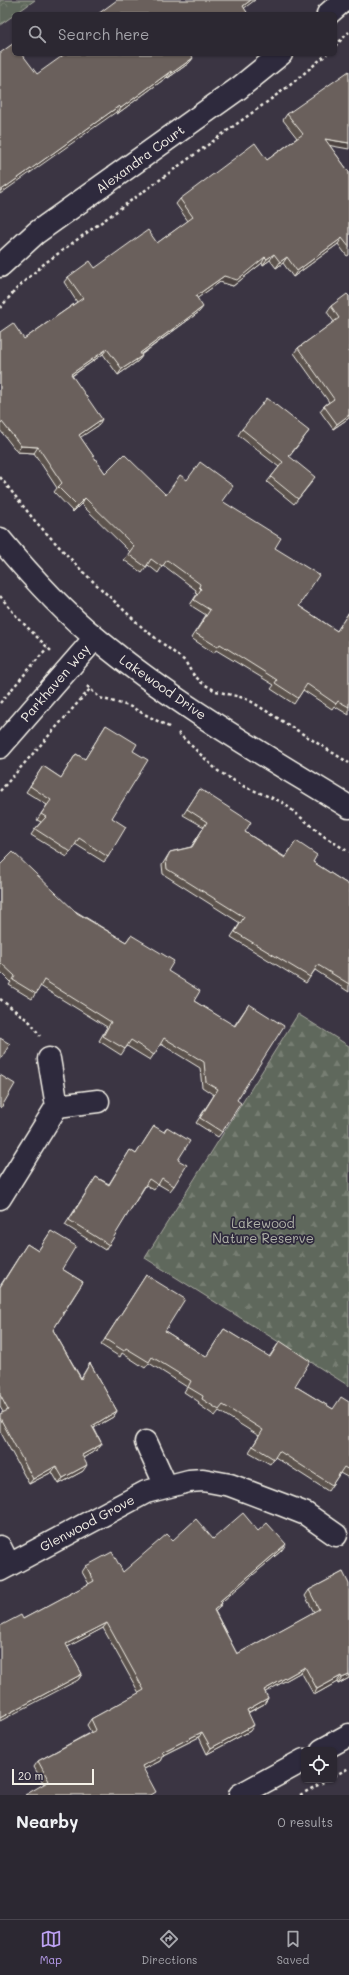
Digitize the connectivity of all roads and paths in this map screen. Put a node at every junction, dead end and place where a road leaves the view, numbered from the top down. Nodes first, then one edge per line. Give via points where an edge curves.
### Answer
1 (344, 0) edge
2 (330, 12) edge
3 (349, 32) edge
4 (337, 44) edge
5 (279, 56) edge
6 (325, 56) edge
7 (0, 266) edge
8 (0, 308) edge
9 (0, 477) edge
10 (0, 539) edge
11 (0, 596) edge
12 (95, 638) junction
13 (47, 648) junction
14 (52, 652) dead end
15 (85, 685) dead end
16 (90, 689) junction
17 (0, 703) edge
18 (0, 747) edge
19 (349, 763) edge
20 (0, 791) edge
21 (349, 807) edge
22 (349, 852) edge
23 (0, 999) edge
24 (48, 1059) joint
25 (98, 1101) dead end
26 (57, 1106) junction
27 (0, 1198) edge
28 (146, 1442) dead end
29 (166, 1486) junction
30 (336, 1535) dead end
31 (3, 1561) edge
32 (349, 1735) edge
33 (327, 1747) edge
34 (301, 1762) edge
35 (349, 1768) edge
36 (337, 1774) edge
37 (322, 1783) edge
38 (240, 1795) edge
39 (300, 1795) edge

1 - 2 street
3 - 4 path
5 - 7 street, Alexandra Court via 239,88 36,233
6 - 8 path via 289,86 45,263 18,287
9 - 19 path via 35,521 82,571 144,629 185,661 202,683 216,691 252,702
10 - 12 street, Lakewood Drive via 36,580
11 - 13 path
12 - 18 street, Parkhaven Way
12 - 21 street, Lakewood Drive via 179,701
13 - 14 path
13 - 17 path
15 - 16 path
16 - 20 path
16 - 22 path via 100,698 129,706 181,734 218,771 243,786 282,802 325,837
23 - 24 path via 38,1032
24 - 26 street
25 - 26 street
26 - 27 street
28 - 29 street
29 - 30 street, Glenwood Grove via 203,1480 230,1485 306,1514
29 - 31 street, Glenwood Grove via 146,1492
32 - 33 street
34 - 38 street
35 - 36 path
37 - 39 path

